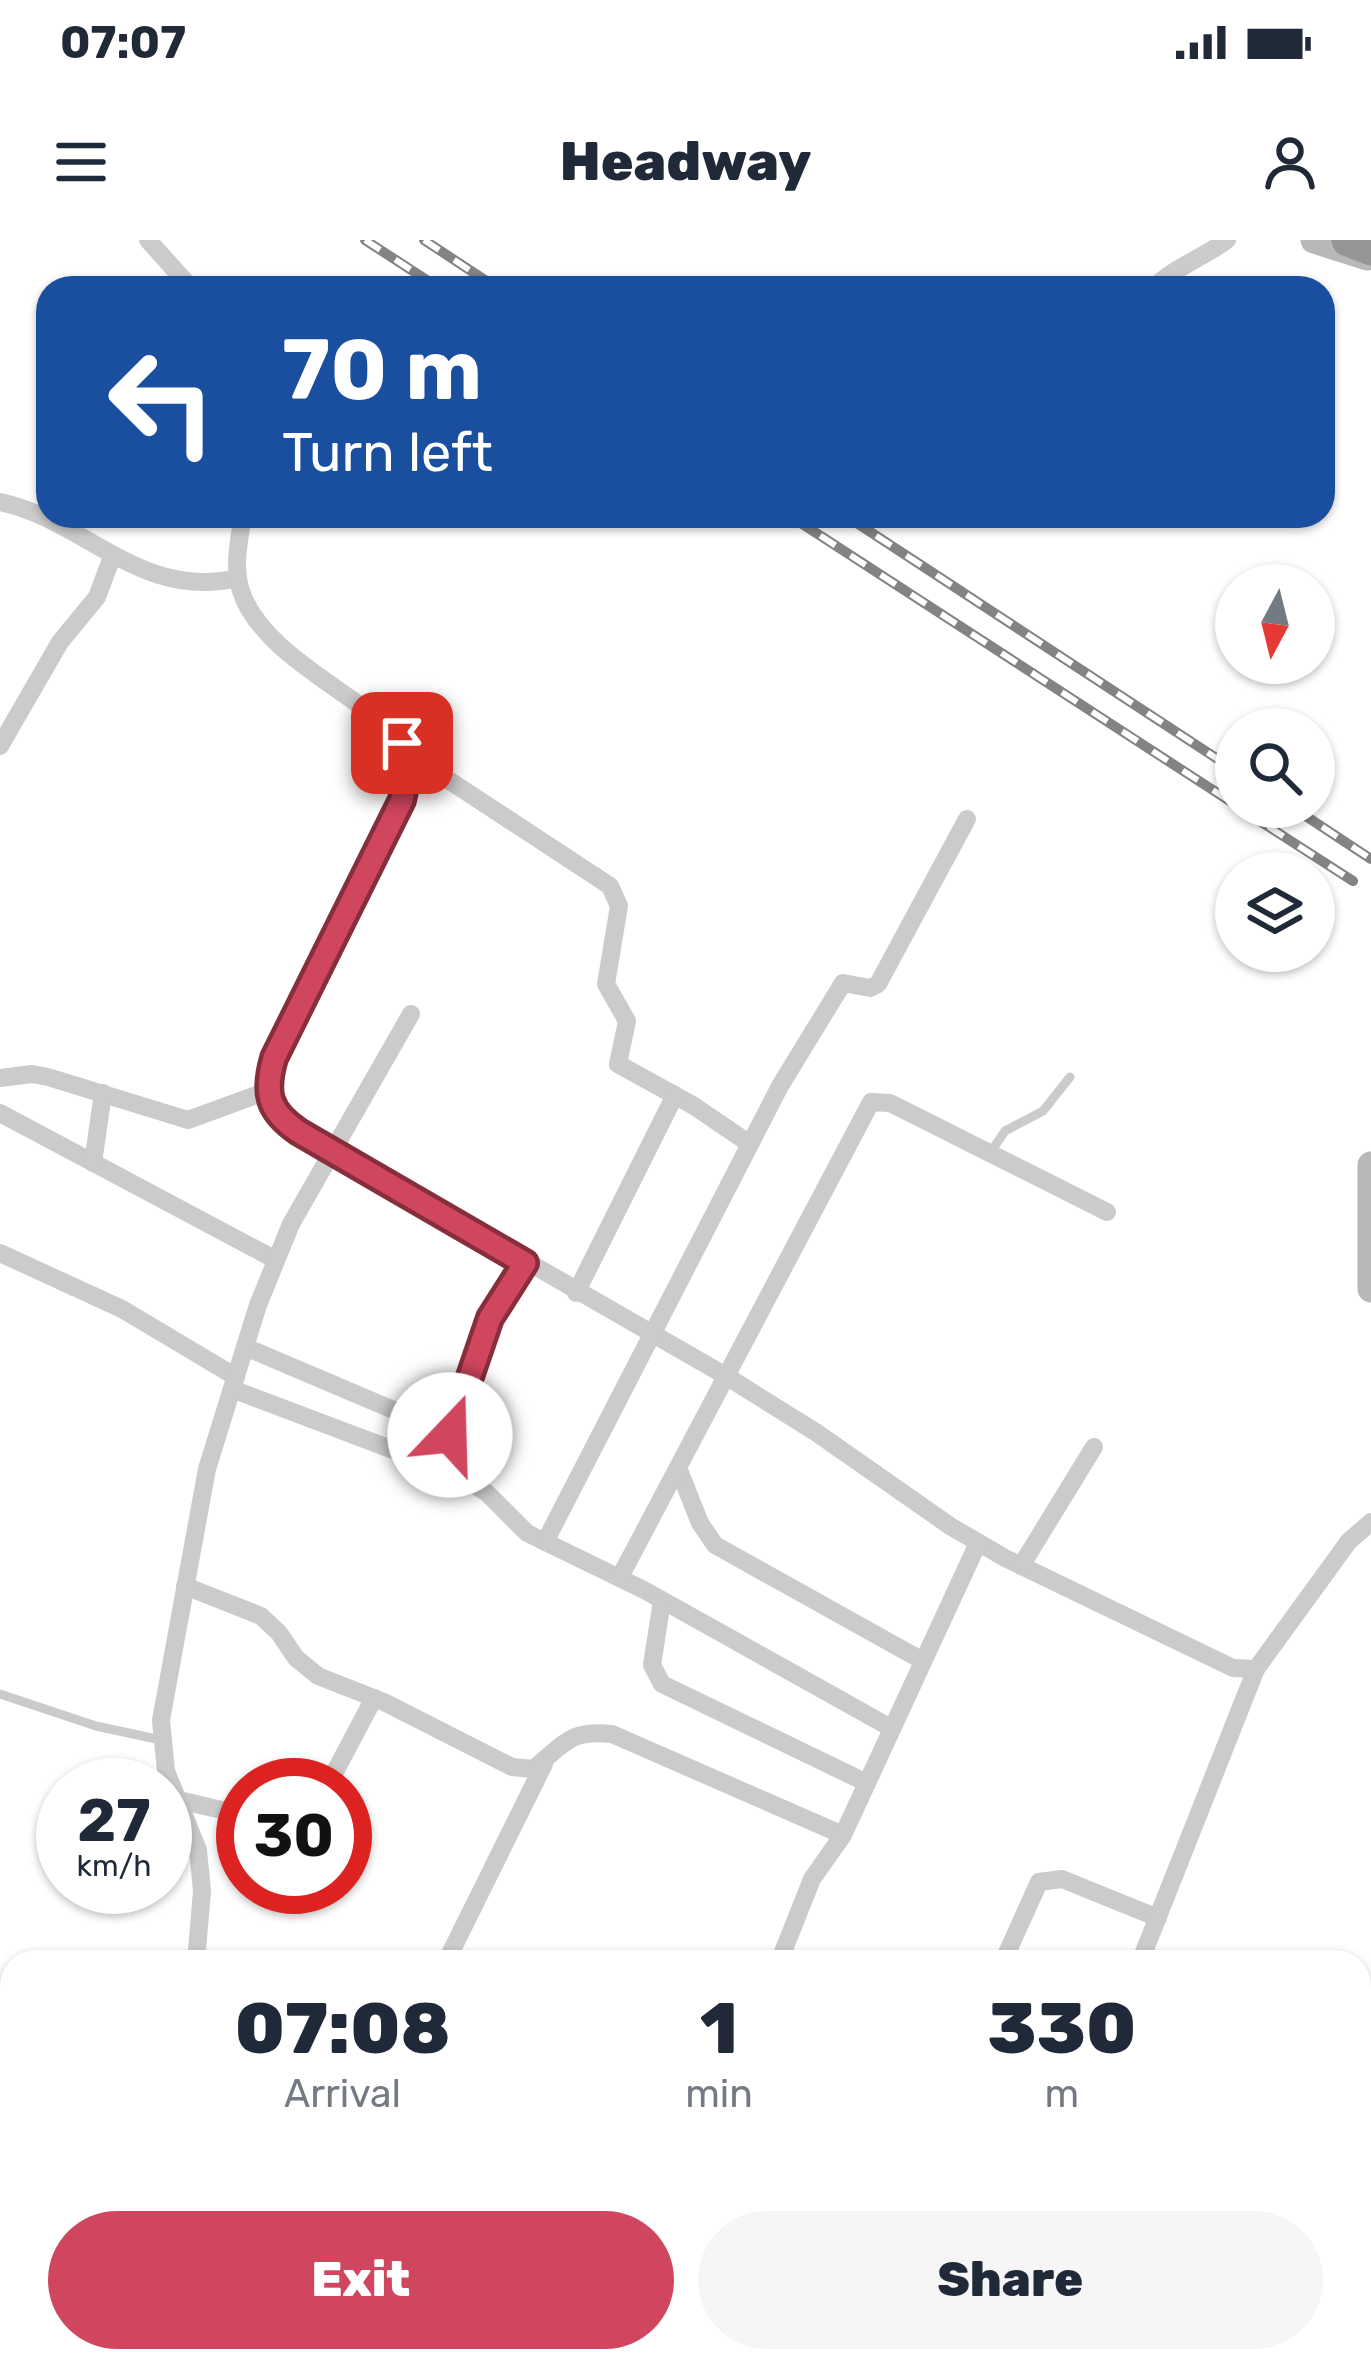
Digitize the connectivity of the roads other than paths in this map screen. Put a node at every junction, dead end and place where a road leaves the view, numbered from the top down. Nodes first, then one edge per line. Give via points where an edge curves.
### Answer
1 (148, 240) edge
2 (1227, 240) edge
3 (1314, 240) edge
4 (1348, 240) edge
5 (1371, 249) edge
6 (1371, 258) edge
7 (180, 276) edge
8 (1163, 276) edge
9 (0, 502) edge
10 (36, 511) edge
11 (64, 528) edge
12 (242, 528) edge
13 (112, 557) junction
14 (238, 578) junction
15 (0, 746) edge
16 (410, 764) junction
17 (967, 819) dead end
18 (411, 1014) dead end
19 (1070, 1077) dead end
20 (0, 1078) edge
21 (267, 1091) junction
22 (103, 1093) junction
23 (675, 1095) junction
24 (0, 1113) edge
25 (750, 1144) junction
26 (331, 1150) junction
27 (990, 1154) junction
28 (93, 1163) junction
29 (1371, 1165) edge
30 (1107, 1212) dead end
31 (0, 1252) edge
32 (276, 1260) junction
33 (525, 1263) junction
34 (1371, 1289) edge
35 (576, 1293) junction
36 (651, 1335) junction
37 (245, 1347) junction
38 (726, 1376) junction
39 (234, 1383) junction
40 (450, 1435) junction
41 (1094, 1447) dead end
42 (440, 1468) junction
43 (679, 1470) junction
44 (1371, 1522) edge
45 (545, 1542) junction
46 (978, 1543) junction
47 (1021, 1566) junction
48 (620, 1577) junction
49 (184, 1586) junction
50 (662, 1601) junction
51 (923, 1660) junction
52 (1256, 1669) junction
53 (0, 1694) edge
54 (374, 1698) junction
55 (891, 1729) junction
56 (161, 1740) junction
57 (164, 1758) edge
58 (342, 1758) edge
59 (546, 1760) junction
60 (866, 1784) junction
61 (192, 1829) edge
62 (843, 1835) junction
63 (1158, 1918) junction
64 (197, 1950) edge
65 (452, 1950) edge
66 (784, 1950) edge
67 (1009, 1950) edge
68 (1145, 1950) edge

1 - 7 street
2 - 8 street
3 - 6 street
4 - 5 highway
9 - 10 street
11 - 13 street
12 - 14 street
13 - 14 street via 174,579
13 - 15 street via 97,597 60,642
14 - 16 street via 266,629 387,727
16 - 21 street via 402,800 274,1058
16 - 23 street via 450,781 616,893 606,984 627,1021 618,1064
17 - 25 street via 878,984 843,983
18 - 26 street
19 - 27 lane via 1043,1111 1005,1131
20 - 22 street via 39,1075
21 - 22 street via 188,1120
21 - 26 street via 281,1120
22 - 28 street
23 - 25 street
23 - 35 street
24 - 28 street
25 - 36 street
26 - 32 street
26 - 33 street
27 - 30 street
27 - 38 street via 890,1103 872,1102
28 - 32 street
29 - 34 street
31 - 39 street via 142,1319
32 - 37 street
33 - 35 street
33 - 40 street via 490,1318
35 - 36 street
36 - 38 street
36 - 45 street
37 - 39 street
37 - 40 street
38 - 43 street
38 - 46 street
39 - 42 street
39 - 49 street
40 - 42 street
41 - 47 street
42 - 45 street via 472,1483
43 - 48 street
43 - 51 street via 715,1544
44 - 52 street
45 - 48 street
46 - 47 street
46 - 51 street
47 - 52 street via 1233,1668
48 - 50 street
49 - 54 street via 261,1616 307,1669
49 - 56 street
50 - 55 street
50 - 60 street via 652,1665 662,1684
51 - 55 street
52 - 63 street
53 - 56 lane
54 - 58 street
54 - 59 street via 522,1771
55 - 60 street
56 - 57 street
59 - 62 street via 571,1737 629,1738
59 - 65 street
60 - 62 street
61 - 64 street via 201,1871
62 - 66 street via 812,1880
63 - 67 street via 1045,1879
63 - 68 street

